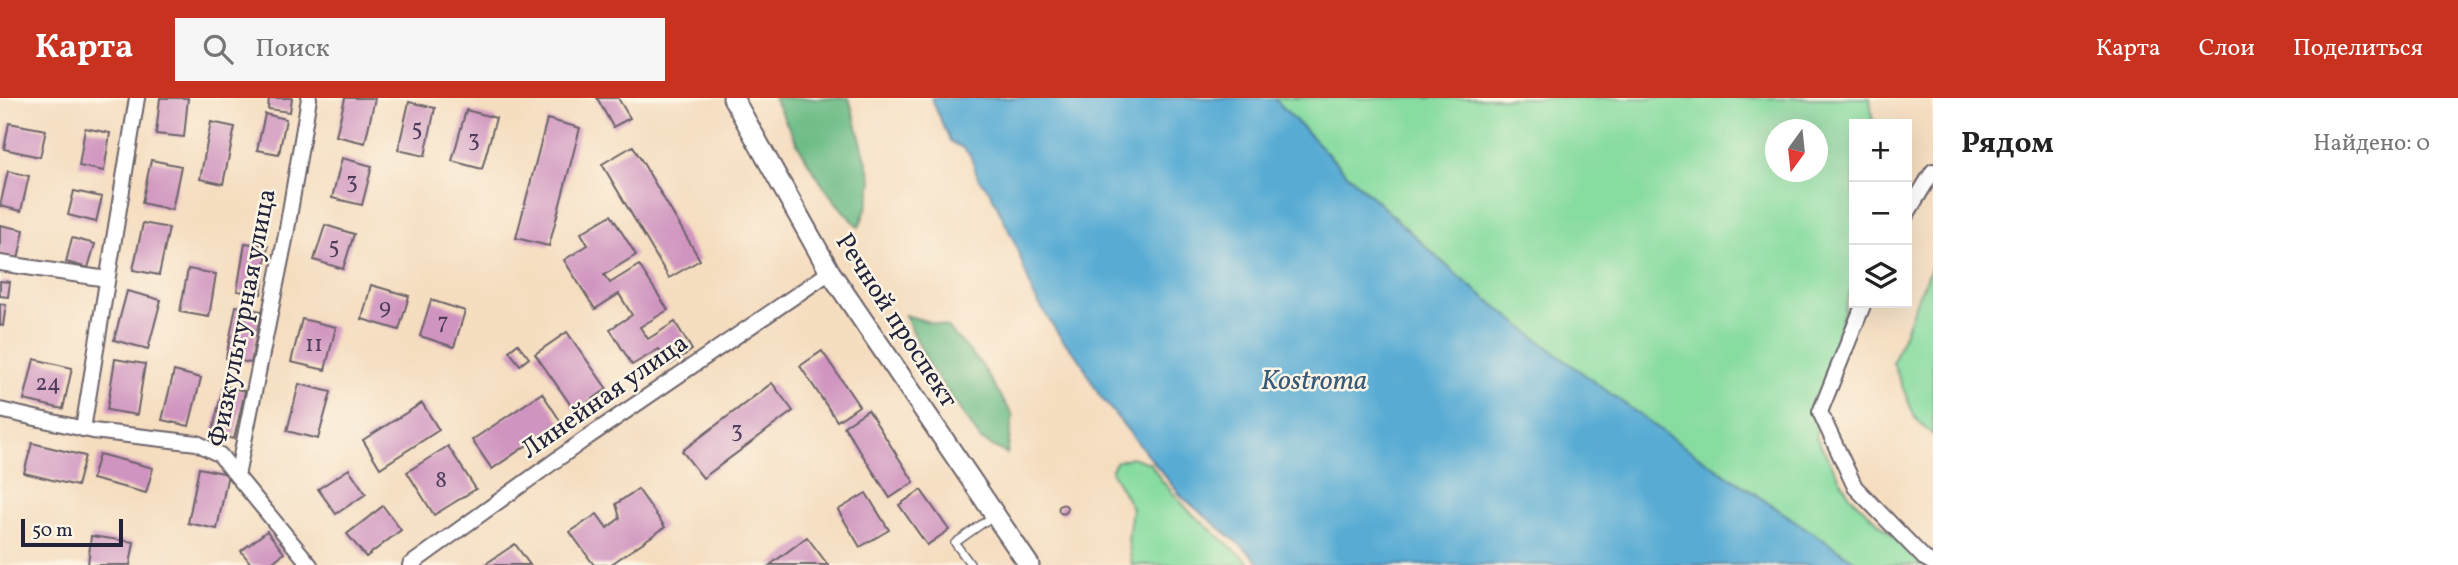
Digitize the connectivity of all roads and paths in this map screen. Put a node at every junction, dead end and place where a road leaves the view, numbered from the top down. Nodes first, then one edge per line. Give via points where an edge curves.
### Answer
1 (137, 98) edge
2 (309, 98) edge
3 (733, 98) edge
4 (1933, 171) edge
5 (1912, 206) edge
6 (0, 263) edge
7 (830, 272) junction
8 (107, 279) junction
9 (1862, 308) edge
10 (0, 410) edge
11 (83, 429) junction
12 (237, 476) junction
13 (994, 515) junction
14 (1933, 563) edge
15 (310, 565) edge
16 (410, 565) edge
17 (971, 565) edge
18 (1029, 565) edge

1 - 8 street
2 - 12 street, Физкультурная улица
3 - 7 street, Речной проспект
4 - 5 street
6 - 8 street
7 - 13 street, Речной проспект
7 - 16 street, Линейная улица
8 - 11 street
9 - 14 street via 1820,412 1855,488
10 - 11 street
11 - 12 street via 197,443 219,455
12 - 15 street, Физкультурная улица
13 - 17 lane via 955,543
13 - 18 street, Речной проспект

